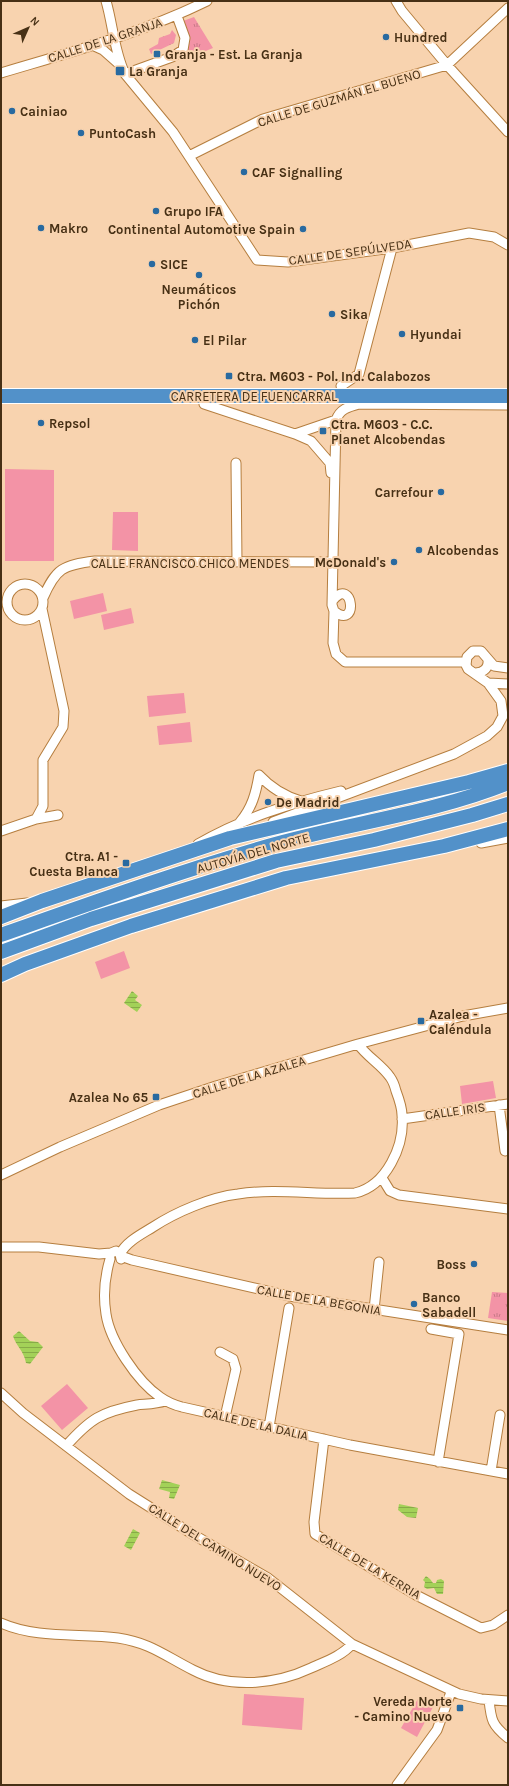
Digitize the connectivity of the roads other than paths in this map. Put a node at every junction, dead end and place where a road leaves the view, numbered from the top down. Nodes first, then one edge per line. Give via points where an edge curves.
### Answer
1 (106, 1) edge
2 (207, 1) edge
3 (396, 1) edge
4 (508, 8) edge
5 (178, 16) junction
6 (114, 38) junction
7 (92, 45) junction
8 (447, 65) junction
9 (123, 70) junction
10 (1, 73) edge
11 (508, 132) edge
12 (189, 156) junction
13 (508, 245) edge
14 (392, 248) junction
15 (341, 386) junction
16 (1, 387) edge
17 (508, 387) edge
18 (1, 396) edge
19 (254, 396) junction
20 (508, 396) edge
21 (204, 404) joint
22 (508, 405) edge
23 (336, 420) junction
24 (295, 434) junction
25 (236, 463) dead end
26 (334, 497) junction
27 (237, 562) junction
28 (334, 562) junction
29 (51, 580) junction
30 (34, 586) junction
31 (344, 595) junction
32 (44, 598) junction
33 (333, 600) junction
34 (42, 609) junction
35 (338, 613) junction
36 (29, 620) junction
37 (48, 632) junction
38 (488, 660) junction
39 (466, 662) junction
40 (508, 668) edge
41 (476, 673) junction
42 (488, 683) junction
43 (508, 684) edge
44 (508, 763) edge
45 (508, 771) edge
46 (378, 783) junction
47 (508, 783) edge
48 (419, 793) junction
49 (301, 801) junction
50 (508, 804) edge
51 (58, 815) dead end
52 (36, 819) junction
53 (239, 823) junction
54 (508, 828) edge
55 (1, 831) edge
56 (230, 838) junction
57 (508, 838) edge
58 (444, 846) junction
59 (204, 847) junction
60 (172, 858) junction
61 (42, 901) junction
62 (1, 906) edge
63 (1, 917) edge
64 (1, 926) edge
65 (131, 926) junction
66 (1, 935) edge
67 (1, 952) edge
68 (1, 961) edge
69 (1, 975) edge
70 (508, 1008) edge
71 (378, 1039) junction
72 (358, 1044) junction
73 (375, 1062) junction
74 (504, 1105) edge
75 (402, 1119) junction
76 (505, 1151) dead end
77 (1, 1175) edge
78 (382, 1178) junction
79 (508, 1209) edge
80 (1, 1247) edge
81 (115, 1257) junction
82 (379, 1262) dead end
83 (289, 1308) dead end
84 (374, 1310) junction
85 (431, 1329) dead end
86 (508, 1330) edge
87 (220, 1352) dead end
88 (147, 1386) junction
89 (1, 1393) edge
90 (165, 1401) junction
91 (143, 1404) junction
92 (500, 1415) dead end
93 (225, 1417) junction
94 (269, 1426) junction
95 (324, 1439) junction
96 (66, 1446) junction
97 (438, 1462) junction
98 (491, 1471) junction
99 (508, 1474) edge
100 (508, 1615) edge
101 (1, 1623) edge
102 (349, 1642) junction
103 (451, 1692) junction
104 (489, 1700) junction
105 (508, 1701) edge
106 (508, 1738) edge
107 (399, 1783) edge

1 - 6 street, CALLE DE SEPÚLVEDA
2 - 5 street, CALLE DE LA GRANJA
3 - 8 street
4 - 8 street
5 - 6 street, CALLE DE LA GRANJA
5 - 9 street via 185,38 183,50 172,57
6 - 7 street, CALLE DE LA GRANJA
6 - 9 street, CALLE DE SEPÚLVEDA
7 - 9 street, CALLE DE SEPÚLVEDA via 103,50
7 - 10 street, CALLE DE LA GRANJA
8 - 11 street
8 - 12 street, CALLE DE GUZMÁN EL BUENO via 263,119
9 - 12 street, CALLE DE SEPÚLVEDA
12 - 14 street, CALLE DE SEPÚLVEDA via 257,260 288,262
13 - 14 street, CALLE DE SEPÚLVEDA via 494,237 469,233
14 - 15 street via 359,374
15 - 16 highway, CARRETERA DE FUENCARRAL
15 - 17 highway, CARRETERA DE FUENCARRAL
18 - 19 highway, CARRETERA DE FUENCARRAL
19 - 20 highway, CARRETERA DE FUENCARRAL
19 - 21 highway
21 - 24 street
22 - 23 street via 359,404 347,407 338,414
23 - 24 street
23 - 26 street
24 - 26 street via 311,442 330,463
25 - 27 street
26 - 28 street
27 - 28 street, CALLE FRANCISCO CHICO MENDES
27 - 29 street, CALLE FRANCISCO CHICO MENDES via 95,561 67,566
28 - 31 street
28 - 33 street
29 - 30 street, CALLE FRANCISCO CHICO MENDES
29 - 32 street, CALLE FRANCISCO CHICO MENDES
30 - 32 street
30 - 36 street via 26,583 14,586 7,597 8,609 12,615
31 - 33 street via 338,595
31 - 35 street via 352,604 349,612
32 - 34 street
33 - 35 street via 332,605
34 - 36 street
34 - 37 street
35 - 39 street via 333,643 336,654 345,662
36 - 37 street via 42,625
37 - 52 street via 64,711 63,727 43,760 43,801
38 - 39 street via 484,653 477,651 469,654
38 - 40 street via 494,666
38 - 41 street via 487,668
39 - 41 street via 468,669
41 - 42 street
42 - 43 street
42 - 46 street via 501,701 504,716 492,732 454,754
44 - 48 highway
45 - 48 highway
46 - 49 street
46 - 56 street
47 - 66 highway, AUTOVÍA DEL NORTE via 425,810 269,846 87,904
48 - 56 highway
49 - 53 street
49 - 53 street via 288,797 259,775 256,794
50 - 67 highway, AUTOVÍA DEL NORTE via 374,840 276,861 91,919
51 - 52 street
52 - 55 street
53 - 60 street
54 - 58 highway
56 - 59 highway
57 - 58 street
58 - 65 highway via 286,878
59 - 60 highway
59 - 64 highway via 188,856 39,908
60 - 61 highway
61 - 62 street
61 - 63 highway
65 - 68 highway via 24,952
65 - 69 highway
70 - 71 street, CALLE DE LA AZALEA via 463,1016
71 - 72 street, CALLE DE LA AZALEA
71 - 73 street via 372,1050
72 - 73 street
72 - 77 street, CALLE DE LA AZALEA via 159,1105
73 - 75 street via 391,1078 401,1105
74 - 75 street, CALLE IRIS
74 - 76 street
75 - 78 street via 397,1148
78 - 79 street via 390,1191 399,1195
78 - 81 street via 372,1186 355,1193 259,1193 219,1198 164,1220 133,1240
80 - 81 street, CALLE DE LA BEGONIA via 40,1247
81 - 84 street, CALLE DE LA BEGONIA via 289,1296
81 - 88 street, CALLE DE LA DALIA via 105,1282 106,1315 120,1350
82 - 84 street
83 - 94 street
84 - 86 street, CALLE DE LA BEGONIA
85 - 97 street via 458,1334
87 - 93 street via 233,1359 236,1369
88 - 90 street, CALLE DE LA DALIA
88 - 91 street
89 - 96 street, CALLE DEL CAMINO NUEVO
90 - 91 street
90 - 93 street, CALLE DE LA DALIA
91 - 96 street via 116,1409 98,1416 82,1428
92 - 98 street
93 - 94 street, CALLE DE LA DALIA
94 - 95 street, CALLE DE LA DALIA
95 - 97 street, CALLE DE LA DALIA
95 - 100 street, CALLE DE LA KERRIA via 314,1522 315,1534 416,1595 481,1628 492,1625
96 - 102 street, CALLE DEL CAMINO NUEVO via 129,1494 268,1578
97 - 98 street, CALLE DE LA DALIA
98 - 99 street, CALLE DE LA DALIA
101 - 102 street via 39,1633 119,1638 140,1643 154,1648 194,1671 237,1683 266,1682 298,1674 336,1656
102 - 103 street, CALLE DEL CAMINO NUEVO
103 - 104 street, CALLE DEL CAMINO NUEVO
103 - 107 street via 437,1730
104 - 105 street, CALLE DEL CAMINO NUEVO
104 - 106 street via 491,1719 497,1729

